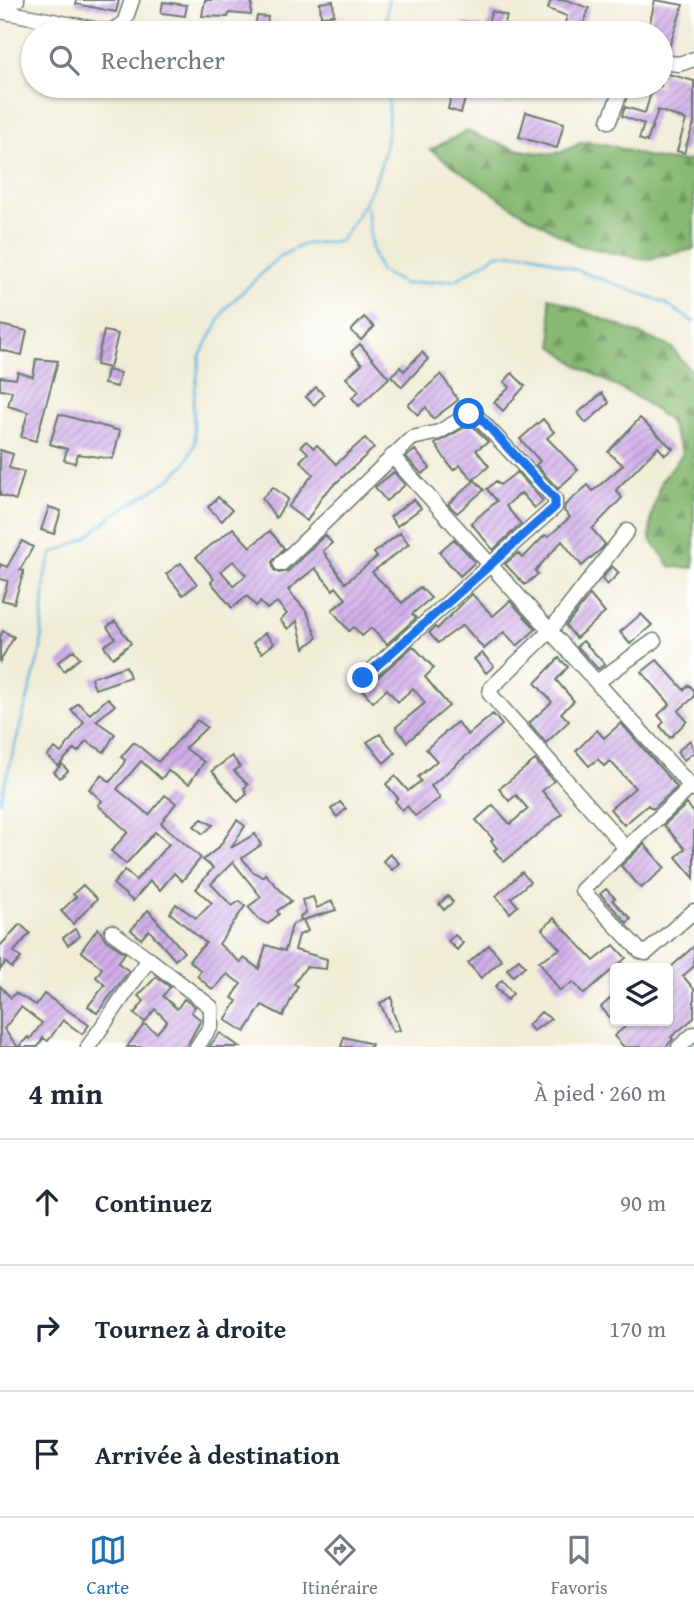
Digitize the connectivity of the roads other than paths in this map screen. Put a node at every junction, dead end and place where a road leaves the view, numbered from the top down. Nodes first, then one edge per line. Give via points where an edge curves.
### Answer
1 (17, 0) edge
2 (132, 0) edge
3 (0, 6) edge
4 (0, 11) edge
5 (52, 21) edge
6 (125, 21) edge
7 (694, 59) edge
8 (673, 63) edge
9 (618, 98) edge
10 (608, 121) dead end
11 (392, 456) junction
12 (627, 531) dead end
13 (281, 564) dead end
14 (489, 565) junction
15 (550, 631) junction
16 (654, 641) dead end
17 (363, 678) dead end
18 (597, 682) junction
19 (693, 787) edge
20 (625, 848) junction
21 (691, 919) edge
22 (112, 932) dead end
23 (149, 959) junction
24 (694, 1034) edge
25 (88, 1047) edge
26 (197, 1047) edge
27 (679, 1047) edge

1 - 3 street
2 - 6 street
4 - 5 street
7 - 8 street
9 - 10 street
11 - 13 street
11 - 14 street
11 - 14 street via 416,435 439,432 476,413 555,499 555,507
12 - 15 street
14 - 15 street
14 - 17 street
15 - 18 street
15 - 20 street via 491,688 492,699
16 - 18 street
18 - 19 street
19 - 20 street
20 - 21 street via 586,884 585,895 646,953
22 - 23 street
23 - 25 street
23 - 26 street via 211,1007 211,1026
24 - 27 street

